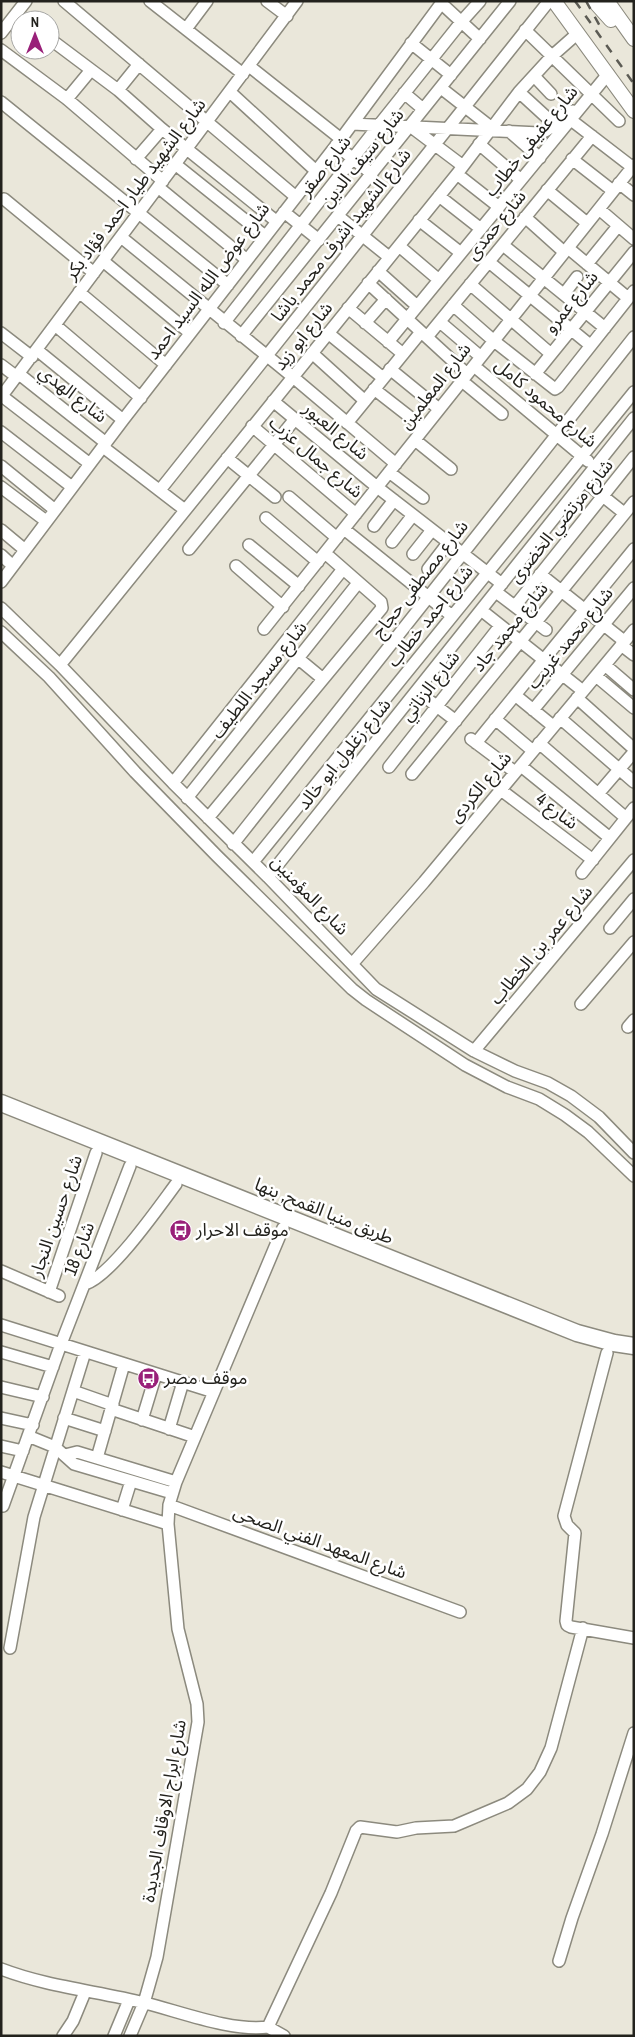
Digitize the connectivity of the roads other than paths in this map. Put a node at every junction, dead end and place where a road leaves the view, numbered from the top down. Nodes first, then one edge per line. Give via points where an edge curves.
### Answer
1 (64, 1) edge
2 (150, 1) edge
3 (207, 1) edge
4 (267, 1) edge
5 (298, 1) edge
6 (480, 1) edge
7 (510, 1) edge
8 (548, 1) edge
9 (554, 1) edge
10 (594, 1) edge
11 (607, 1) edge
12 (442, 2) edge
13 (287, 16) junction
14 (462, 22) junction
15 (186, 29) junction
16 (525, 30) junction
17 (578, 32) junction
18 (630, 34) edge
19 (480, 39) junction
20 (411, 43) junction
21 (60, 47) edge
22 (1, 50) edge
23 (552, 56) junction
24 (431, 60) junction
25 (139, 64) junction
26 (91, 70) junction
27 (246, 70) junction
28 (608, 74) junction
29 (451, 75) junction
30 (534, 76) junction
31 (441, 88) junction
32 (118, 90) junction
33 (230, 92) junction
34 (519, 92) junction
35 (404, 93) junction
36 (551, 94) dead end
37 (592, 94) junction
38 (67, 99) junction
39 (1, 102) edge
40 (465, 107) junction
41 (424, 109) junction
42 (634, 111) edge
43 (574, 116) junction
44 (208, 121) junction
45 (619, 121) dead end
46 (352, 124) junction
47 (554, 124) junction
48 (379, 125) junction
49 (410, 126) junction
50 (447, 128) junction
51 (162, 129) junction
52 (491, 129) junction
53 (509, 131) junction
54 (592, 136) junction
55 (338, 142) junction
56 (479, 144) junction
57 (435, 145) junction
58 (187, 148) junction
59 (540, 158) junction
60 (136, 159) junction
61 (353, 159) junction
62 (572, 159) junction
63 (175, 164) junction
64 (633, 166) edge
65 (460, 170) junction
66 (316, 171) junction
67 (372, 174) junction
68 (521, 180) junction
69 (160, 184) junction
70 (616, 187) junction
71 (547, 190) junction
72 (634, 195) edge
73 (439, 196) junction
74 (296, 197) junction
75 (4, 199) dead end
76 (499, 207) junction
77 (599, 209) junction
78 (140, 212) junction
79 (284, 212) junction
80 (338, 216) junction
81 (525, 217) junction
82 (420, 220) junction
83 (276, 221) junction
84 (587, 223) junction
85 (301, 226) junction
86 (618, 226) junction
87 (480, 229) junction
88 (265, 236) junction
89 (362, 236) junction
90 (121, 237) junction
91 (634, 239) edge
92 (319, 240) junction
93 (503, 245) junction
94 (399, 246) junction
95 (566, 250) junction
96 (634, 252) edge
97 (461, 254) junction
98 (389, 258) junction
99 (247, 260) junction
100 (103, 261) junction
101 (489, 262) junction
102 (587, 264) junction
103 (378, 271) junction
104 (94, 273) junction
105 (577, 277) dead end
106 (544, 278) junction
107 (439, 280) junction
108 (609, 282) junction
109 (368, 283) junction
110 (470, 284) junction
111 (228, 285) junction
112 (80, 292) junction
113 (564, 294) junction
114 (631, 295) edge
115 (530, 296) junction
116 (386, 299) junction
117 (453, 305) junction
118 (417, 306) junction
119 (348, 308) junction
120 (208, 310) junction
121 (585, 311) junction
122 (407, 319) junction
123 (511, 319) junction
124 (440, 322) junction
125 (224, 323) junction
126 (365, 323) junction
127 (55, 325) junction
128 (605, 328) junction
129 (570, 330) junction
130 (1, 333) edge
131 (328, 333) junction
132 (190, 334) junction
133 (424, 334) junction
134 (241, 336) junction
135 (634, 337) edge
136 (494, 341) junction
137 (388, 342) junction
138 (590, 345) junction
139 (34, 353) junction
140 (312, 353) junction
141 (403, 354) junction
142 (551, 354) junction
143 (267, 356) junction
144 (1, 365) edge
145 (166, 365) junction
146 (390, 369) junction
147 (471, 370) junction
148 (535, 374) junction
149 (18, 375) junction
150 (293, 377) junction
151 (383, 378) junction
152 (495, 384) junction
153 (374, 389) junction
154 (634, 392) edge
155 (2, 397) edge
156 (141, 398) junction
157 (483, 399) junction
158 (273, 401) junction
159 (365, 401) junction
160 (440, 409) junction
161 (502, 414) dead end
162 (634, 418) edge
163 (295, 419) junction
164 (123, 420) junction
165 (347, 423) junction
166 (252, 426) junction
167 (424, 428) junction
168 (1, 432) edge
169 (557, 434) junction
170 (415, 440) junction
171 (105, 445) junction
172 (274, 445) junction
173 (582, 456) junction
174 (634, 457) edge
175 (227, 458) junction
176 (90, 464) junction
177 (1, 466) edge
178 (596, 466) junction
179 (392, 468) junction
180 (451, 469) dead end
181 (249, 476) junction
182 (584, 481) junction
183 (1, 487) edge
184 (72, 487) junction
185 (377, 487) junction
186 (160, 490) junction
187 (603, 496) junction
188 (275, 497) dead end
189 (290, 497) dead end
190 (423, 498) dead end
191 (394, 500) junction
192 (634, 502) edge
193 (55, 510) junction
194 (185, 510) junction
195 (624, 513) junction
196 (356, 514) junction
197 (413, 515) junction
198 (266, 518) dead end
199 (46, 522) junction
200 (374, 526) dead end
201 (344, 529) junction
202 (1, 530) edge
203 (432, 530) junction
204 (337, 538) junction
205 (392, 542) dead end
206 (448, 542) junction
207 (249, 544) dead end
208 (189, 549) dead end
209 (634, 549) edge
210 (25, 550) junction
211 (462, 553) junction
212 (413, 554) dead end
213 (1, 555) edge
214 (321, 558) junction
215 (13, 566) junction
216 (236, 566) dead end
217 (343, 569) junction
218 (428, 569) dead end
219 (488, 573) junction
220 (540, 574) junction
221 (1, 582) edge
222 (358, 583) junction
223 (299, 586) junction
224 (499, 588) junction
225 (634, 588) edge
226 (561, 591) junction
227 (428, 597) junction
228 (283, 606) junction
229 (515, 606) junction
230 (1, 608) edge
231 (480, 610) junction
232 (584, 610) junction
233 (452, 616) junction
234 (536, 623) junction
235 (603, 625) junction
236 (500, 626) junction
237 (264, 629) dead end
238 (546, 630) dead end
239 (634, 630) edge
240 (1, 632) edge
241 (520, 642) junction
242 (623, 643) junction
243 (283, 646) junction
244 (634, 655) edge
245 (298, 658) junction
246 (543, 660) junction
247 (60, 665) junction
248 (605, 665) junction
249 (562, 675) junction
250 (596, 676) junction
251 (323, 679) junction
252 (417, 690) junction
253 (634, 690) edge
254 (515, 695) junction
255 (580, 695) junction
256 (436, 706) junction
257 (634, 708) edge
258 (533, 710) junction
259 (495, 719) junction
260 (456, 721) junction
261 (557, 722) junction
262 (536, 747) junction
263 (634, 750) edge
264 (388, 767) dead end
265 (518, 769) junction
266 (619, 770) junction
267 (412, 774) dead end
268 (634, 782) edge
269 (173, 783) junction
270 (501, 790) junction
271 (598, 794) junction
272 (188, 798) junction
273 (634, 808) edge
274 (208, 818) junction
275 (626, 818) junction
276 (610, 838) junction
277 (233, 844) junction
278 (593, 860) junction
279 (634, 860) edge
280 (253, 862) junction
281 (582, 873) dead end
282 (268, 876) junction
283 (634, 899) edge
284 (610, 928) dead end
285 (634, 942) edge
286 (352, 964) junction
287 (581, 1004) dead end
288 (474, 1051) junction
289 (1, 1103) edge
290 (1, 1114) edge
291 (96, 1153) junction
292 (634, 1153) edge
293 (130, 1166) junction
294 (634, 1176) edge
295 (176, 1184) junction
296 (283, 1228) junction
297 (1, 1271) edge
298 (85, 1284) junction
299 (480, 1301) junction
300 (1, 1325) edge
301 (61, 1344) junction
302 (634, 1346) edge
303 (1, 1352) edge
304 (85, 1352) junction
305 (607, 1353) junction
306 (634, 1356) edge
307 (124, 1364) junction
308 (53, 1367) junction
309 (156, 1374) junction
310 (183, 1382) junction
311 (1, 1387) edge
312 (72, 1392) junction
313 (214, 1392) junction
314 (42, 1397) junction
315 (112, 1407) junction
316 (1, 1418) edge
317 (64, 1418) junction
318 (142, 1420) junction
319 (32, 1425) junction
320 (169, 1429) junction
321 (105, 1432) junction
322 (28, 1436) junction
323 (195, 1437) junction
324 (1, 1446) edge
325 (55, 1446) junction
326 (23, 1451) junction
327 (65, 1455) junction
328 (97, 1458) junction
329 (1, 1472) edge
330 (14, 1476) junction
331 (131, 1481) junction
332 (176, 1482) junction
333 (43, 1486) junction
334 (172, 1493) junction
335 (169, 1505) junction
336 (3, 1506) dead end
337 (122, 1510) junction
338 (168, 1524) junction
339 (460, 1612) dead end
340 (584, 1628) junction
341 (634, 1638) edge
342 (10, 1648) dead end
343 (634, 1733) edge
344 (559, 1961) dead end
345 (1, 1968) edge
346 (85, 1992) junction
347 (129, 2000) junction
348 (144, 2003) junction
349 (268, 2027) junction
350 (63, 2036) edge
351 (114, 2036) edge
352 (130, 2036) edge
353 (284, 2036) edge

1 - 25 street
2 - 15 street
3 - 15 street
4 - 13 street
5 - 13 street, شارع الشهيد طيار احمد فؤاد بكر
6 - 14 street, شارع صقر
7 - 19 street, شارع سيف الدين
8 - 16 street, شارع الشهيد اشرف محمد باشا
9 - 17 main road
10 - 18 main road
11 - 18 main road
12 - 14 street
12 - 20 street, شارع عوض الله السيد احمد
13 - 27 street, شارع الشهيد طيار احمد فؤاد بكر
14 - 19 street
14 - 24 street, شارع صقر
15 - 27 street
16 - 23 street
16 - 40 street, شارع الشهيد اشرف محمد باشا
17 - 23 street, شارع ابو زيد
17 - 28 main road
19 - 29 street, شارع سيف الدين
20 - 24 street
20 - 46 street, شارع عوض الله السيد احمد
21 - 26 street
22 - 38 street
23 - 30 street, شارع ابو زيد
23 - 37 street
24 - 29 street
24 - 35 street, شارع صقر
25 - 32 street
25 - 44 street
26 - 32 street
26 - 38 street
27 - 33 street, شارع الشهيد طيار احمد فؤاد بكر
27 - 55 street
28 - 37 street, شارع عفيفى خطاب
28 - 42 main road
29 - 31 street, شارع سيف الدين
30 - 34 street, شارع ابو زيد
30 - 36 street
31 - 40 street
31 - 41 street, شارع سيف الدين
32 - 51 street
33 - 44 street, شارع الشهيد طيار احمد فؤاد بكر
33 - 66 street
34 - 47 street
34 - 52 street, شارع ابو زيد
35 - 41 street
35 - 48 street, شارع صقر
37 - 43 street, شارع عفيفى خطاب
37 - 45 street
38 - 60 street
39 - 78 street
40 - 50 street, شارع الشهيد اشرف محمد باشا
40 - 52 street
41 - 49 street, شارع سيف الدين
43 - 47 street via 573,111 566,112
43 - 54 street
43 - 59 street, شارع عفيفى خطاب
44 - 58 street, شارع الشهيد طيار احمد فؤاد بكر
44 - 74 street
46 - 48 street
46 - 55 street, شارع عوض الله السيد احمد
47 - 53 street via 543,132
48 - 49 street
48 - 61 street, شارع صقر
49 - 50 street
49 - 57 street
49 - 67 street, شارع سيف الدين
50 - 52 street
50 - 57 street, شارع الشهيد اشرف محمد باشا
51 - 58 street
51 - 60 street
52 - 53 street
52 - 56 street, شارع ابو زيد
53 - 59 street
54 - 62 street, شارع حمدى
54 - 64 street
55 - 61 street
55 - 66 street, شارع عوض الله السيد احمد
56 - 65 street, شارع ابو زيد
56 - 68 street
57 - 65 street
57 - 89 street, شارع الشهيد اشرف محمد باشا
58 - 63 street, شارع الشهيد طيار احمد فؤاد بكر
58 - 83 street
59 - 68 street, شارع عفيفى خطاب
60 - 69 street
61 - 67 street
61 - 85 street, شارع صقر
62 - 70 street
62 - 71 street, شارع حمدى
63 - 69 street, شارع الشهيد طيار احمد فؤاد بكر
63 - 88 street
64 - 70 street, شارع المعلمين
65 - 73 street, شارع ابو زيد
65 - 76 street
66 - 74 street, شارع عوض الله السيد احمد
67 - 80 street, شارع سيف الدين
68 - 76 street, شارع عفيفى خطاب
69 - 78 street, شارع الشهيد طيار احمد فؤاد بكر
69 - 99 street
70 - 72 street
70 - 77 street, شارع المعلمين
71 - 81 street, شارع حمدى
71 - 84 street
73 - 82 street, شارع ابو زيد
73 - 87 street
74 - 79 street, شارع عوض الله السيد احمد
75 - 104 street
76 - 87 street, شارع عفيفى خطاب
77 - 84 street, شارع المعلمين
77 - 86 street
78 - 90 street, شارع الشهيد طيار احمد فؤاد بكر
78 - 111 street
79 - 83 street, شارع عوض الله السيد احمد
79 - 85 street
80 - 89 street
80 - 92 street, شارع سيف الدين
81 - 93 street, شارع حمدى
81 - 95 street
82 - 94 street, شارع ابو زيد
82 - 97 street
83 - 88 street, شارع عوض الله السيد احمد
84 - 95 street, شارع المعلمين
85 - 92 street
85 - 125 street, شارع صقر
86 - 91 street
86 - 102 street
87 - 97 street, شارع عفيفى خطاب
88 - 99 street, شارع عوض الله السيد احمد
89 - 98 street
89 - 143 street, شارع الشهيد اشرف محمد باشا
90 - 100 street, شارع الشهيد طيار احمد فؤاد بكر
90 - 120 street
92 - 134 street, شارع سيف الدين
93 - 101 street, شارع حمدى
93 - 106 street
94 - 98 street, شارع ابو زيد
94 - 107 street
95 - 102 street
95 - 106 street, شارع المعلمين
96 - 108 street, شارع عمرو
97 - 107 street, شارع عفيفى خطاب
98 - 103 street, شارع ابو زيد
99 - 111 street, شارع عوض الله السيد احمد
100 - 104 street, شارع الشهيد طيار احمد فؤاد بكر
100 - 132 street
101 - 110 street, شارع حمدى
101 - 115 street
102 - 108 street
103 - 109 street, شارع ابو زيد
103 - 118 street
104 - 112 street, شارع الشهيد طيار احمد فؤاد بكر
105 - 113 street
106 - 113 street
106 - 115 street, شارع المعلمين
107 - 118 street, شارع عفيفى خطاب
108 - 114 street
108 - 121 street, شارع عمرو
109 - 116 street
109 - 119 street, شارع ابو زيد
110 - 117 street, شارع حمدى
110 - 123 street
111 - 120 street, شارع عوض الله السيد احمد
112 - 127 street, شارع الشهيد طيار احمد فؤاد بكر
112 - 145 street
113 - 121 street
114 - 128 street
115 - 123 street, شارع المعلمين
115 - 129 street
116 - 122 street
116 - 126 street
117 - 124 street, شارع حمدى
117 - 136 street
118 - 122 street, شارع عفيفى خطاب
119 - 126 street
119 - 131 street, شارع ابو زيد
120 - 125 street
120 - 132 street, شارع عوض الله السيد احمد
121 - 128 street
121 - 129 street, شارع عمرو
122 - 133 street
122 - 137 street, شارع عفيفى خطاب
123 - 136 street, شارع المعلمين
123 - 142 street
124 - 133 street, شارع حمدى
124 - 147 street
125 - 134 street
126 - 137 street
127 - 139 street, شارع الشهيد طيار احمد فؤاد بكر
127 - 156 street
128 - 138 street
129 - 138 street
129 - 142 street, شارع عمرو
130 - 139 street
131 - 140 street, شارع ابو زيد
131 - 151 street
132 - 145 street, شارع عوض الله السيد احمد
133 - 141 street, شارع حمدى
133 - 147 street
134 - 143 street
135 - 169 street, شارع مصطفى حجاج
136 - 147 street, شارع المعلمين
136 - 148 street
137 - 141 street
138 - 148 street via 556,389
139 - 149 street, شارع الشهيد طيار احمد فؤاد بكر
139 - 164 street
140 - 150 street, شارع ابو زيد
140 - 159 street
141 - 146 street, شارع حمدى
142 - 148 street, شارع عمرو
143 - 150 street
143 - 186 street, شارع الشهيد اشرف محمد باشا
144 - 149 street, شارع الهدي
145 - 156 street, شارع عوض الله السيد احمد
146 - 151 street, شارع حمدى
146 - 160 street
147 - 152 street, شارع محمود كامل
147 - 157 street
147 - 160 street, شارع المعلمين
149 - 155 street, شارع الشهيد طيار احمد فؤاد بكر
149 - 171 street, شارع الهدي
150 - 158 street, شارع ابو زيد
150 - 165 street
151 - 153 street, شارع حمدى
152 - 157 street
152 - 169 street, شارع محمود كامل
153 - 159 street, شارع حمدى
153 - 167 street
154 - 173 street, شارع احمد خطاب
155 - 176 street
156 - 164 street, شارع عوض الله السيد احمد
157 - 161 street
158 - 163 street, شارع العبور
158 - 166 street, شارع ابو زيد
159 - 165 street, شارع حمدى
160 - 167 street, شارع المعلمين
162 - 178 street, شارع زغلول ابو خالد
163 - 172 street
163 - 185 street, شارع العبور
164 - 171 street, شارع عوض الله السيد احمد
165 - 179 street
166 - 172 street, شارع جمال عزب
166 - 175 street, شارع ابو زيد
167 - 170 street, شارع المعلمين
168 - 184 street
169 - 173 street, شارع محمود كامل
169 - 211 street, شارع مصطفى حجاج
170 - 179 street, شارع المعلمين
170 - 180 street
171 - 176 street, شارع عوض الله السيد احمد
171 - 186 street, شارع الهدي
172 - 181 street
172 - 196 street, شارع جمال عزب
173 - 178 street, شارع محمود كامل
173 - 219 street, شارع احمد خطاب
174 - 187 street, شارع مرتضي الخضرى
175 - 181 street
175 - 194 street, شارع ابو زيد
176 - 184 street, شارع عوض الله السيد احمد
177 - 193 street
178 - 182 street, شارع زغلول ابو خالد
179 - 185 street, شارع المعلمين
179 - 190 street
181 - 188 street
181 - 208 street
182 - 187 street
182 - 224 street, شارع زغلول ابو خالد
183 - 199 street
184 - 193 street, شارع عوض الله السيد احمد
185 - 191 street, شارع العبور
185 - 196 street, شارع المعلمين
186 - 194 street, شارع الهدي
187 - 195 street
187 - 220 street, شارع مرتضي الخضرى
189 - 204 street
191 - 197 street, شارع العبور
191 - 200 street
192 - 195 street, شارع محمد جاد
193 - 199 street, شارع عوض الله السيد احمد
194 - 247 street, شارع ابو زيد
195 - 226 street, شارع محمد جاد
196 - 201 street, شارع المعلمين
197 - 203 street, شارع العبور
197 - 205 street
198 - 214 street
199 - 210 street, شارع عوض الله السيد احمد
201 - 204 street, شارع المعلمين
201 - 227 street
202 - 210 street
203 - 206 street, شارع العبور
203 - 212 street
204 - 214 street, شارع المعلمين
206 - 211 street, شارع العبور
206 - 218 street
207 - 223 street
209 - 232 street
210 - 215 street, شارع عوض الله السيد احمد
211 - 219 street, شارع العبور
211 - 227 street, شارع مصطفى حجاج
213 - 215 street
214 - 217 street
214 - 223 street, شارع المعلمين
215 - 221 street, شارع عوض الله السيد احمد
216 - 228 street
217 - 222 street
217 - 243 street
219 - 224 street, شارع العبور
219 - 233 street, شارع احمد خطاب
220 - 226 street
220 - 229 street, شارع مرتضي الخضرى
222 - 245 street, شارع مسجد اللطيف
222 - 251 street via 383,606
223 - 228 street, شارع المعلمين
224 - 229 street, شارع العبور
224 - 231 street, شارع زغلول ابو خالد
225 - 235 street, شارع محمد غريب
226 - 232 street
226 - 234 street, شارع محمد جاد
227 - 233 street
227 - 277 street, شارع مصطفى حجاج
228 - 237 street, شارع المعلمين
229 - 234 street, شارع العبور
230 - 247 street, شارع المؤمنين
231 - 236 street
231 - 252 street, شارع زغلول ابو خالد
232 - 235 street
232 - 246 street
233 - 280 street, شارع احمد خطاب
234 - 238 street, شارع العبور
234 - 241 street, شارع محمد جاد
235 - 242 street
235 - 249 street, شارع محمد غريب
236 - 241 street
236 - 256 street, شارع الزناتي
239 - 242 street, شارع الكردى
240 - 294 street, شارع المؤمنين via 50,677 217,856 352,989 465,1064 565,1115
241 - 246 street
241 - 260 street, شارع محمد جاد
242 - 244 street
242 - 248 street, شارع الكردى
243 - 245 street
243 - 269 street
245 - 251 street
245 - 272 street, شارع مسجد اللطيف
246 - 249 street
246 - 254 street
247 - 269 street, شارع المؤمنين
248 - 250 street, شارع الكردى
248 - 253 street
249 - 255 street
249 - 258 street, شارع محمد غريب
250 - 255 street, شارع الكردى
250 - 257 street
251 - 274 street
252 - 256 street
252 - 282 street, شارع زغلول ابو خالد
254 - 258 street
254 - 259 street
255 - 261 street, شارع الكردى
255 - 263 street
256 - 260 street
256 - 264 street, شارع الزناتي
258 - 261 street
259 - 262 street
259 - 265 street via 474,741
260 - 267 street, شارع محمد جاد
261 - 262 street, شارع الكردى
261 - 266 street
262 - 265 street, شارع الكردى
262 - 271 street
263 - 266 street
265 - 270 street, شارع الكردى
265 - 276 street
266 - 268 street
266 - 271 street
269 - 272 street, شارع المؤمنين
270 - 278 street, شارع 4
270 - 286 street, شارع الكردى
271 - 275 street
272 - 274 street, شارع المؤمنين
273 - 275 street
274 - 277 street, شارع المؤمنين
275 - 276 street
276 - 278 street
277 - 280 street, شارع المؤمنين
278 - 281 street
279 - 288 street, شارع عمر بن الخطاب
280 - 282 street, شارع المؤمنين
282 - 286 street, شارع المؤمنين
283 - 284 street
285 - 287 street
286 - 288 street, شارع المؤمنين via 376,988
288 - 292 street, شارع المؤمنين via 571,1096 599,1117
289 - 299 highway, طريق منيا القمح, بنها
290 - 291 highway, طريق منيا القمح, بنها
291 - 293 highway, طريق منيا القمح, بنها
291 - 297 street, شارع حسين النجار via 54,1294
293 - 295 highway, طريق منيا القمح, بنها
293 - 298 street, شارع 18
295 - 296 highway, طريق منيا القمح, بنها
295 - 298 street via 106,1271
296 - 299 highway, طريق منيا القمح, بنها
296 - 313 street, شارع ابراج الاوقاف الجديدة
298 - 301 street, شارع 18
299 - 302 highway, طريق منيا القمح, بنها via 614,1344
299 - 305 highway, طريق منيا القمح, بنها via 573,1343
300 - 301 street
301 - 304 street
301 - 308 street, شارع 18
303 - 308 street
304 - 307 street
304 - 312 street
305 - 306 highway, طريق منيا القمح, بنها
305 - 340 street via 564,1516 574,1534 566,1621 567,1626
307 - 309 street
307 - 315 street
308 - 314 street, شارع 18
309 - 310 street
309 - 318 street
310 - 313 street
310 - 320 street
311 - 314 street
312 - 315 street
312 - 317 street
313 - 323 street, شارع ابراج الاوقاف الجديدة
314 - 319 street, شارع 18
315 - 318 street
315 - 321 street
316 - 319 street
317 - 321 street
317 - 325 street
318 - 320 street
319 - 322 street, شارع 18
320 - 323 street
321 - 328 street
322 - 325 street
322 - 326 street, شارع 18
323 - 332 street, شارع ابراج الاوقاف الجديدة
324 - 326 street
325 - 327 street
325 - 333 street
326 - 330 street, شارع 18
327 - 328 street via 77,1452
327 - 331 street via 74,1464
328 - 332 street
329 - 330 street
330 - 333 street
330 - 336 street, شارع 18
331 - 334 street
331 - 337 street
332 - 334 street, شارع ابراج الاوقاف الجديدة
333 - 337 street
333 - 342 street via 34,1517
334 - 335 street, شارع ابراج الاوقاف الجديدة
335 - 338 street, شارع ابراج الاوقاف الجديدة
335 - 339 street, شارع المعهد الفني الصحى
337 - 338 street
338 - 348 street, شارع ابراج الاوقاف الجديدة via 178,1629 197,1704 198,1722 157,1957
340 - 341 street
340 - 349 street via 551,1748 530,1785 508,1803 454,1826 397,1832 358,1828
343 - 344 street
345 - 346 street
346 - 347 street
346 - 350 street
347 - 348 street
347 - 351 street
348 - 349 street via 246,2028
348 - 352 street, شارع ابراج الاوقاف الجديدة
349 - 353 street

